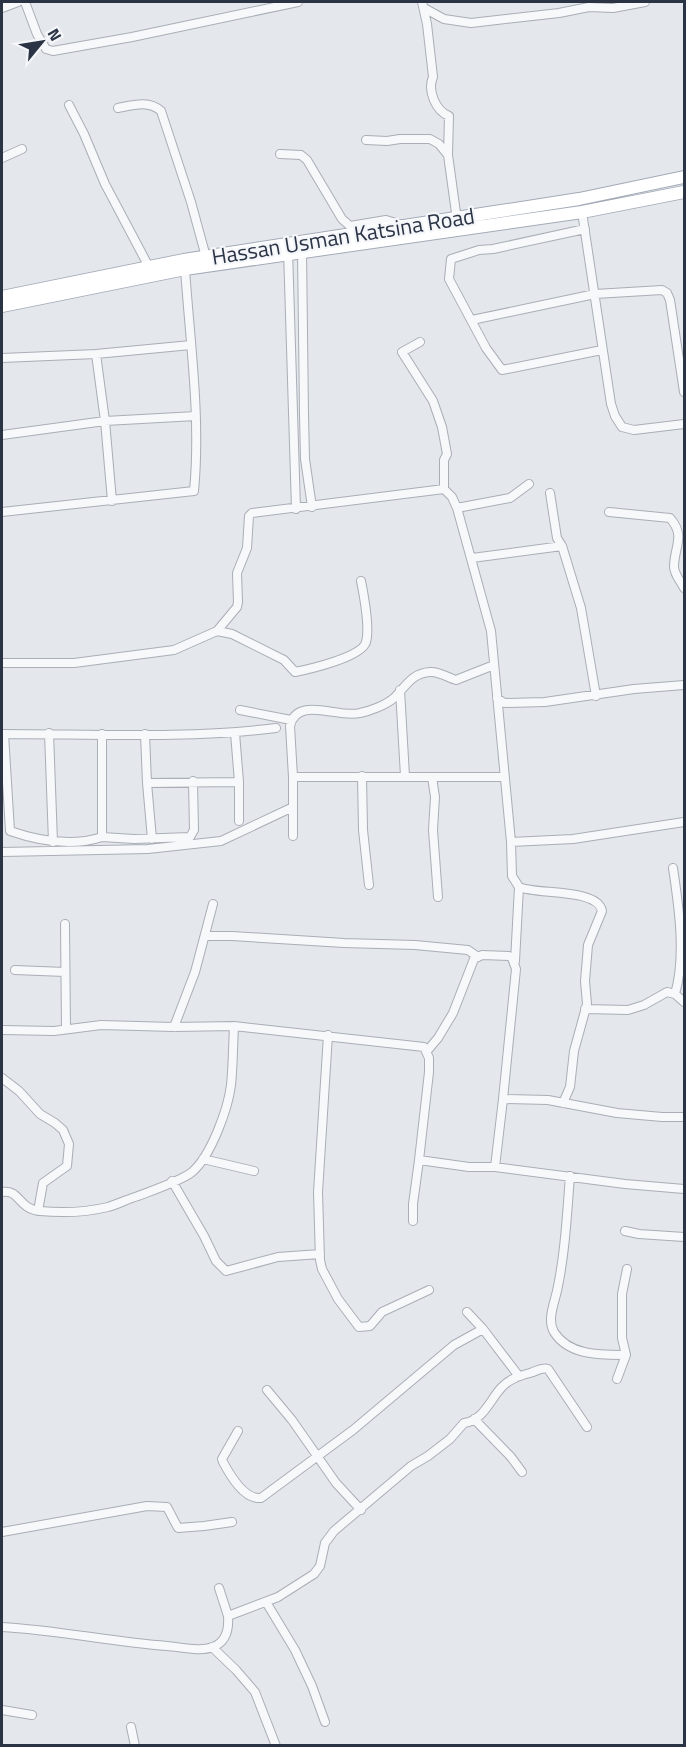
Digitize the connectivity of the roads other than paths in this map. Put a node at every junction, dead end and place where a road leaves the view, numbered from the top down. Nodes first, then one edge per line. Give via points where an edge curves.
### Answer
1 (18, 2) edge
2 (25, 2) edge
3 (298, 2) edge
4 (645, 2) edge
5 (423, 5) edge
6 (2, 8) edge
7 (69, 105) dead end
8 (118, 108) dead end
9 (366, 140) dead end
10 (22, 149) dead end
11 (280, 154) dead end
12 (448, 155) junction
13 (2, 158) edge
14 (684, 177) edge
15 (684, 192) edge
16 (582, 212) junction
17 (457, 224) junction
18 (407, 226) junction
19 (585, 229) junction
20 (302, 248) junction
21 (288, 250) junction
22 (206, 257) junction
23 (149, 267) junction
24 (185, 269) junction
25 (596, 294) junction
26 (2, 297) edge
27 (2, 306) edge
28 (472, 320) junction
29 (420, 342) dead end
30 (190, 345) junction
31 (602, 350) junction
32 (96, 354) junction
33 (2, 358) edge
34 (684, 392) edge
35 (196, 416) junction
36 (105, 421) junction
37 (684, 424) edge
38 (2, 435) edge
39 (529, 484) dead end
40 (444, 489) junction
41 (550, 493) dead end
42 (112, 501) junction
43 (312, 507) junction
44 (457, 508) junction
45 (296, 509) junction
46 (2, 512) edge
47 (609, 512) dead end
48 (562, 546) junction
49 (472, 558) junction
50 (361, 581) dead end
51 (684, 588) edge
52 (217, 631) junction
53 (2, 663) edge
54 (494, 665) junction
55 (684, 685) edge
56 (400, 690) junction
57 (596, 696) junction
58 (497, 698) junction
59 (240, 710) dead end
60 (291, 720) junction
61 (276, 728) dead end
62 (49, 733) junction
63 (235, 733) junction
64 (3, 734) edge
65 (102, 734) junction
66 (145, 734) junction
67 (362, 776) junction
68 (405, 776) junction
69 (293, 777) junction
70 (432, 777) junction
71 (504, 777) junction
72 (193, 781) junction
73 (239, 782) junction
74 (147, 783) junction
75 (292, 807) junction
76 (239, 821) dead end
77 (684, 822) edge
78 (293, 836) dead end
79 (102, 837) junction
80 (152, 839) junction
81 (53, 842) junction
82 (511, 842) junction
83 (2, 852) edge
84 (673, 868) dead end
85 (369, 885) dead end
86 (519, 887) junction
87 (438, 897) dead end
88 (213, 904) dead end
89 (65, 924) dead end
90 (205, 936) junction
91 (478, 957) junction
92 (515, 961) junction
93 (15, 970) dead end
94 (65, 972) junction
95 (675, 994) junction
96 (684, 1002) edge
97 (585, 1009) junction
98 (234, 1026) junction
99 (174, 1027) junction
100 (66, 1029) junction
101 (2, 1030) edge
102 (328, 1035) junction
103 (427, 1051) junction
104 (2, 1078) edge
105 (503, 1099) junction
106 (563, 1103) junction
107 (684, 1117) edge
108 (203, 1160) junction
109 (419, 1160) junction
110 (495, 1167) junction
111 (254, 1171) dead end
112 (570, 1176) junction
113 (172, 1181) junction
114 (684, 1189) edge
115 (2, 1192) edge
116 (38, 1211) junction
117 (413, 1221) dead end
118 (625, 1231) dead end
119 (684, 1237) edge
120 (320, 1254) junction
121 (627, 1269) dead end
122 (429, 1290) dead end
123 (467, 1312) dead end
124 (483, 1329) junction
125 (626, 1355) junction
126 (518, 1376) junction
127 (618, 1379) dead end
128 (267, 1390) dead end
129 (474, 1419) junction
130 (587, 1427) dead end
131 (238, 1431) dead end
132 (317, 1457) junction
133 (522, 1472) dead end
134 (361, 1510) junction
135 (232, 1521) dead end
136 (2, 1532) edge
137 (219, 1588) dead end
138 (266, 1602) junction
139 (228, 1616) junction
140 (2, 1627) edge
141 (212, 1647) junction
142 (2, 1710) edge
143 (33, 1715) dead end
144 (326, 1722) dead end
145 (131, 1727) dead end
146 (135, 1746) edge
147 (276, 1746) edge

1 - 6 street
2 - 3 street via 37,34 46,49 53,51
4 - 5 street via 471,23 444,19
5 - 12 street via 431,55 432,97 442,113 449,116
7 - 23 street
8 - 22 street via 149,104 161,111
9 - 12 street via 430,139
10 - 13 street
11 - 18 street via 301,155 307,160 350,226 386,220
12 - 17 street
14 - 17 main road, Hassan Usman Katsina Road
15 - 16 main road, Hassan Usman Katsina Road
16 - 17 main road, Hassan Usman Katsina Road
16 - 19 street
17 - 18 main road, Hassan Usman Katsina Road
17 - 20 main road, Hassan Usman Katsina Road
18 - 20 main road, Hassan Usman Katsina Road
19 - 25 street
19 - 28 street via 452,259 449,279
20 - 21 main road, Hassan Usman Katsina Road
20 - 43 street via 305,459
21 - 22 main road, Hassan Usman Katsina Road
21 - 24 main road, Hassan Usman Katsina Road
21 - 45 street
22 - 23 main road, Hassan Usman Katsina Road
23 - 26 main road, Hassan Usman Katsina Road
24 - 27 main road, Hassan Usman Katsina Road
24 - 30 street
25 - 28 street
25 - 31 street
25 - 34 street via 662,290 667,293
28 - 31 street via 502,369
29 - 40 street via 402,352 434,401 442,427 447,454
30 - 32 street
30 - 35 street
31 - 37 street via 610,404 622,427 634,430
32 - 33 street
32 - 36 street
35 - 36 street
35 - 42 street via 195,491
36 - 38 street
36 - 42 street
39 - 44 street via 510,498
40 - 43 street
40 - 44 street
41 - 48 street via 557,538
42 - 46 street
43 - 45 street
44 - 49 street
45 - 52 street via 249,516 247,548 237,573 238,602
47 - 51 street via 653,515 675,523 679,534 674,568
48 - 49 street
48 - 57 street via 581,608
49 - 54 street via 491,632
50 - 52 street via 366,642 361,650 319,668 295,672 284,660 232,634
52 - 53 street via 166,651 75,663
54 - 56 street via 456,680 432,671 415,675
54 - 58 street
55 - 57 street
56 - 60 street via 392,699 358,714 313,710 297,713
56 - 68 street
57 - 58 street via 504,703
58 - 71 street
59 - 60 street
60 - 69 street
61 - 63 street
62 - 64 street
62 - 65 street
62 - 81 street
63 - 66 street
63 - 73 street
64 - 81 street via 9,829
65 - 66 street
65 - 79 street
66 - 74 street
67 - 68 street
67 - 69 street
67 - 85 street
68 - 70 street
69 - 75 street
70 - 71 street
70 - 87 street
71 - 82 street
72 - 73 street
72 - 74 street
72 - 80 street via 193,834
73 - 76 street
74 - 80 street
75 - 78 street
75 - 83 street via 220,841 148,849
77 - 82 street via 573,839
79 - 80 street
79 - 81 street
82 - 86 street via 512,876
84 - 95 street via 684,955 681,982
86 - 92 street
86 - 97 street via 526,891 563,892 597,901 601,906 588,945
88 - 90 street
89 - 94 street
90 - 91 street via 414,945 468,950
90 - 99 street
91 - 92 street via 509,956
91 - 103 street via 472,963 453,1013
92 - 105 street
93 - 94 street
94 - 100 street
95 - 96 street
95 - 97 street via 663,993 628,1010
97 - 106 street via 570,1087
98 - 99 street
98 - 102 street
98 - 108 street via 231,1087
99 - 100 street via 101,1025
100 - 101 street
102 - 103 street via 424,1047
102 - 120 street via 318,1192
103 - 109 street via 429,1072
104 - 116 street via 67,1137 67,1166 43,1183
105 - 106 street
105 - 110 street
106 - 107 street via 617,1113
108 - 111 street
108 - 113 street via 192,1172
109 - 110 street
109 - 117 street
110 - 112 street
112 - 114 street
112 - 125 street via 550,1325 562,1341 582,1352
113 - 116 street via 108,1207
113 - 120 street via 216,1261 226,1271 278,1257
115 - 116 street via 15,1194 26,1208
118 - 119 street
120 - 122 street via 322,1269 359,1327 370,1326 382,1312
121 - 125 street via 622,1294
123 - 124 street
124 - 126 street
124 - 132 street via 454,1345
125 - 127 street
126 - 129 street via 500,1388 487,1409
126 - 130 street via 543,1367 548,1369
128 - 132 street
129 - 133 street
129 - 134 street via 464,1423 450,1439 411,1466
131 - 132 street via 222,1459 239,1486 255,1499 266,1496
132 - 134 street
134 - 138 street via 330,1537 314,1574
135 - 136 street via 182,1528 176,1526 167,1507 147,1506
137 - 139 street
138 - 139 street
138 - 144 street via 295,1650
139 - 141 street via 226,1635
140 - 141 street via 158,1646
141 - 147 street via 255,1692
142 - 143 street
145 - 146 street

